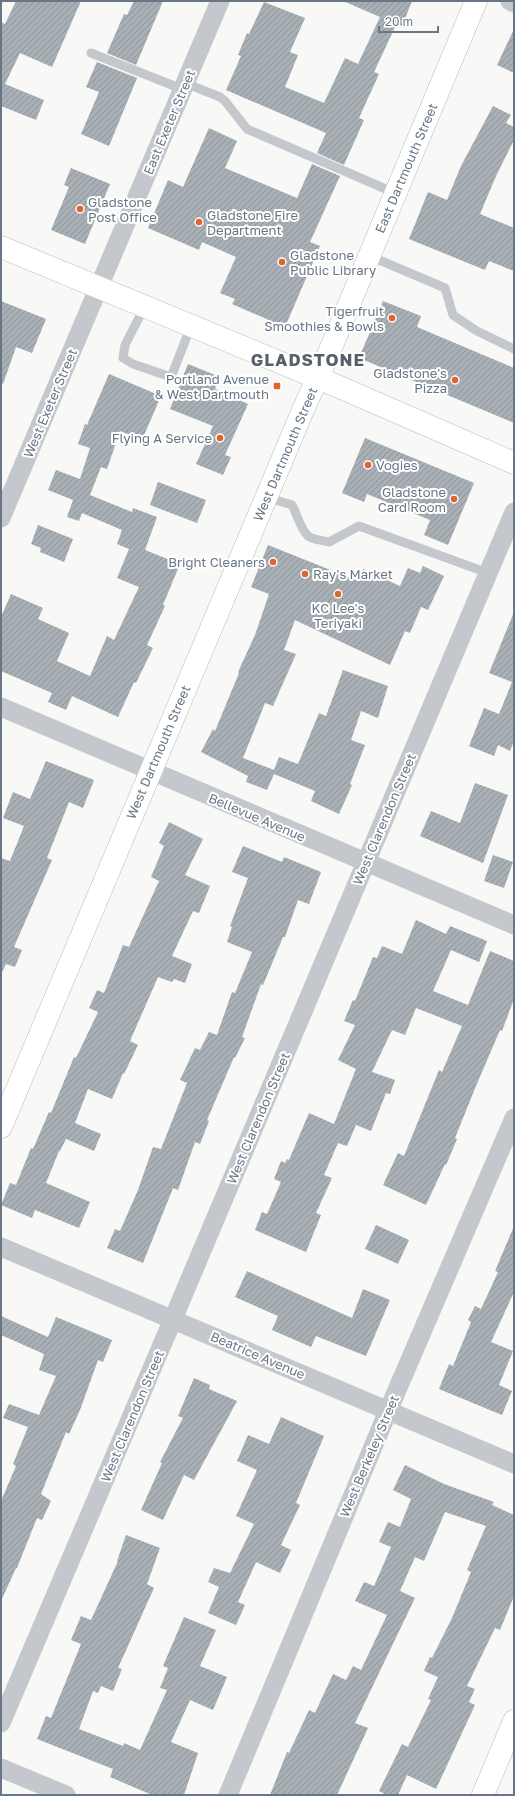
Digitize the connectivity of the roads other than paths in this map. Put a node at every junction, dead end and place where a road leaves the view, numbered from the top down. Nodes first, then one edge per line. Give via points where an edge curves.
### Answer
1 (220, 1) edge
2 (476, 1) edge
3 (510, 1) edge
4 (514, 3) edge
5 (91, 53) dead end
6 (184, 86) junction
7 (396, 193) junction
8 (1, 247) edge
9 (370, 256) junction
10 (98, 287) junction
11 (145, 306) junction
12 (192, 326) junction
13 (514, 349) edge
14 (317, 379) junction
15 (514, 463) edge
16 (266, 497) junction
17 (514, 512) edge
18 (1, 518) edge
19 (488, 572) junction
20 (1, 707) edge
21 (150, 771) junction
22 (365, 863) junction
23 (514, 925) edge
24 (514, 1118) edge
25 (1, 1126) edge
26 (1, 1247) edge
27 (173, 1319) junction
28 (388, 1411) junction
29 (514, 1464) edge
30 (514, 1721) edge
31 (1, 1723) edge
32 (1, 1768) edge
33 (66, 1795) edge
34 (228, 1795) edge
35 (483, 1795) edge

1 - 6 street, East Exeter Street
2 - 7 street, East Dartmouth Street
3 - 4 street
5 - 6 lane
6 - 7 lane via 220,97 247,129
6 - 10 street, East Exeter Street
7 - 9 street, East Dartmouth Street
8 - 10 street
9 - 13 lane via 445,288 453,315 477,331
9 - 14 street, East Dartmouth Street
10 - 11 street
10 - 18 street, West Exeter Street
11 - 12 street
11 - 12 lane via 125,345 123,358 132,364 171,377
12 - 14 street
14 - 15 street
14 - 16 street, West Dartmouth Street
16 - 19 lane via 292,505 301,527 309,536 329,542 359,526
16 - 21 street, West Dartmouth Street
17 - 19 street, West Clarendon Street
19 - 22 street, West Clarendon Street
20 - 21 street, Bellevue Avenue
21 - 22 street, Bellevue Avenue
21 - 25 street, West Dartmouth Street
22 - 23 street, Bellevue Avenue
22 - 27 street, West Clarendon Street
24 - 28 street, West Berkeley Street
26 - 27 street, Beatrice Avenue
27 - 28 street, Beatrice Avenue
27 - 31 street, West Clarendon Street
28 - 29 street, Beatrice Avenue
28 - 34 street, West Berkeley Street
30 - 35 street
32 - 33 street

